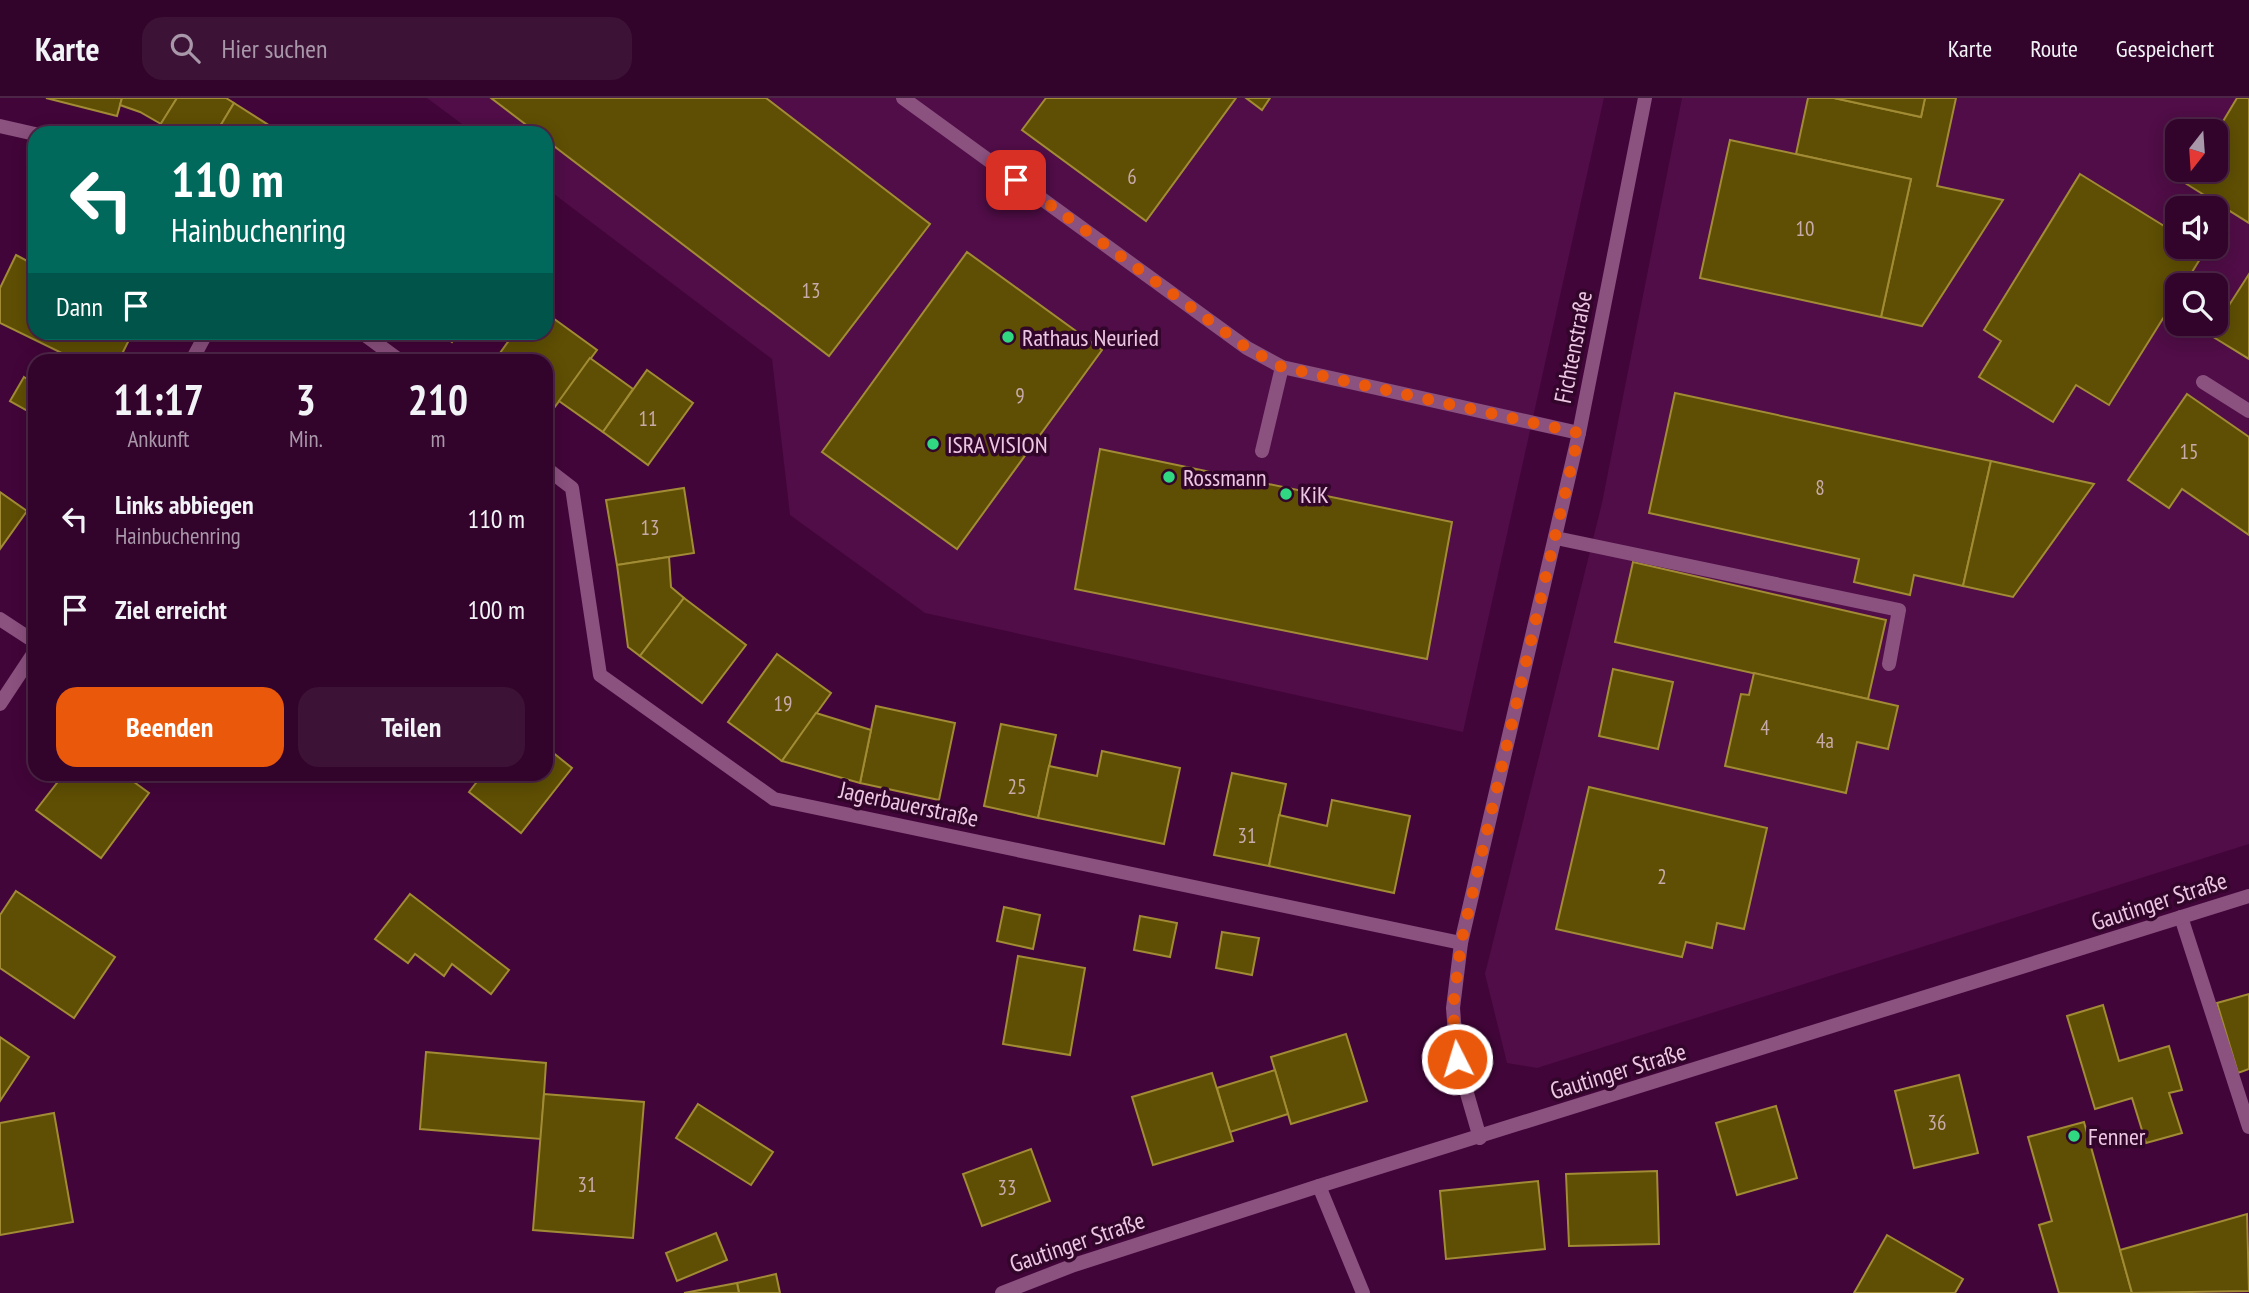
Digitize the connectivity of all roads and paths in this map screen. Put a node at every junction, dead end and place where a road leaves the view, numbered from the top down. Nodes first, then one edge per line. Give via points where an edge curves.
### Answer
1 (903, 98) edge
2 (1645, 98) edge
3 (0, 126) edge
4 (28, 132) edge
5 (372, 340) edge
6 (391, 354) edge
7 (1282, 367) junction
8 (2203, 382) dead end
9 (2249, 411) edge
10 (1579, 433) junction
11 (1262, 451) dead end
12 (553, 473) edge
13 (1556, 538) junction
14 (0, 620) edge
15 (28, 638) edge
16 (28, 662) edge
17 (1889, 664) dead end
18 (0, 704) edge
19 (2249, 896) edge
20 (2181, 917) junction
21 (1461, 943) junction
22 (2249, 1128) edge
23 (1480, 1138) junction
24 (1319, 1186) junction
25 (1002, 1293) edge
26 (1363, 1293) edge

1 - 7 street via 1247,348
2 - 10 street, Fichtenstraße
3 - 4 street
5 - 6 street
7 - 10 street
7 - 11 street
8 - 9 street
10 - 13 street, Fichtenstraße
12 - 21 street, Jagerbauerstraße via 572,488 600,675 774,799
13 - 17 street via 1899,610
13 - 21 street, Fichtenstraße
14 - 15 street
16 - 18 street
19 - 20 street, Gautinger Straße
20 - 22 street
20 - 23 street, Gautinger Straße
21 - 23 street, Fichtenstraße via 1453,1008 1456,1046
23 - 24 street, Gautinger Straße
24 - 25 street, Gautinger Straße via 1074,1265
24 - 26 street

